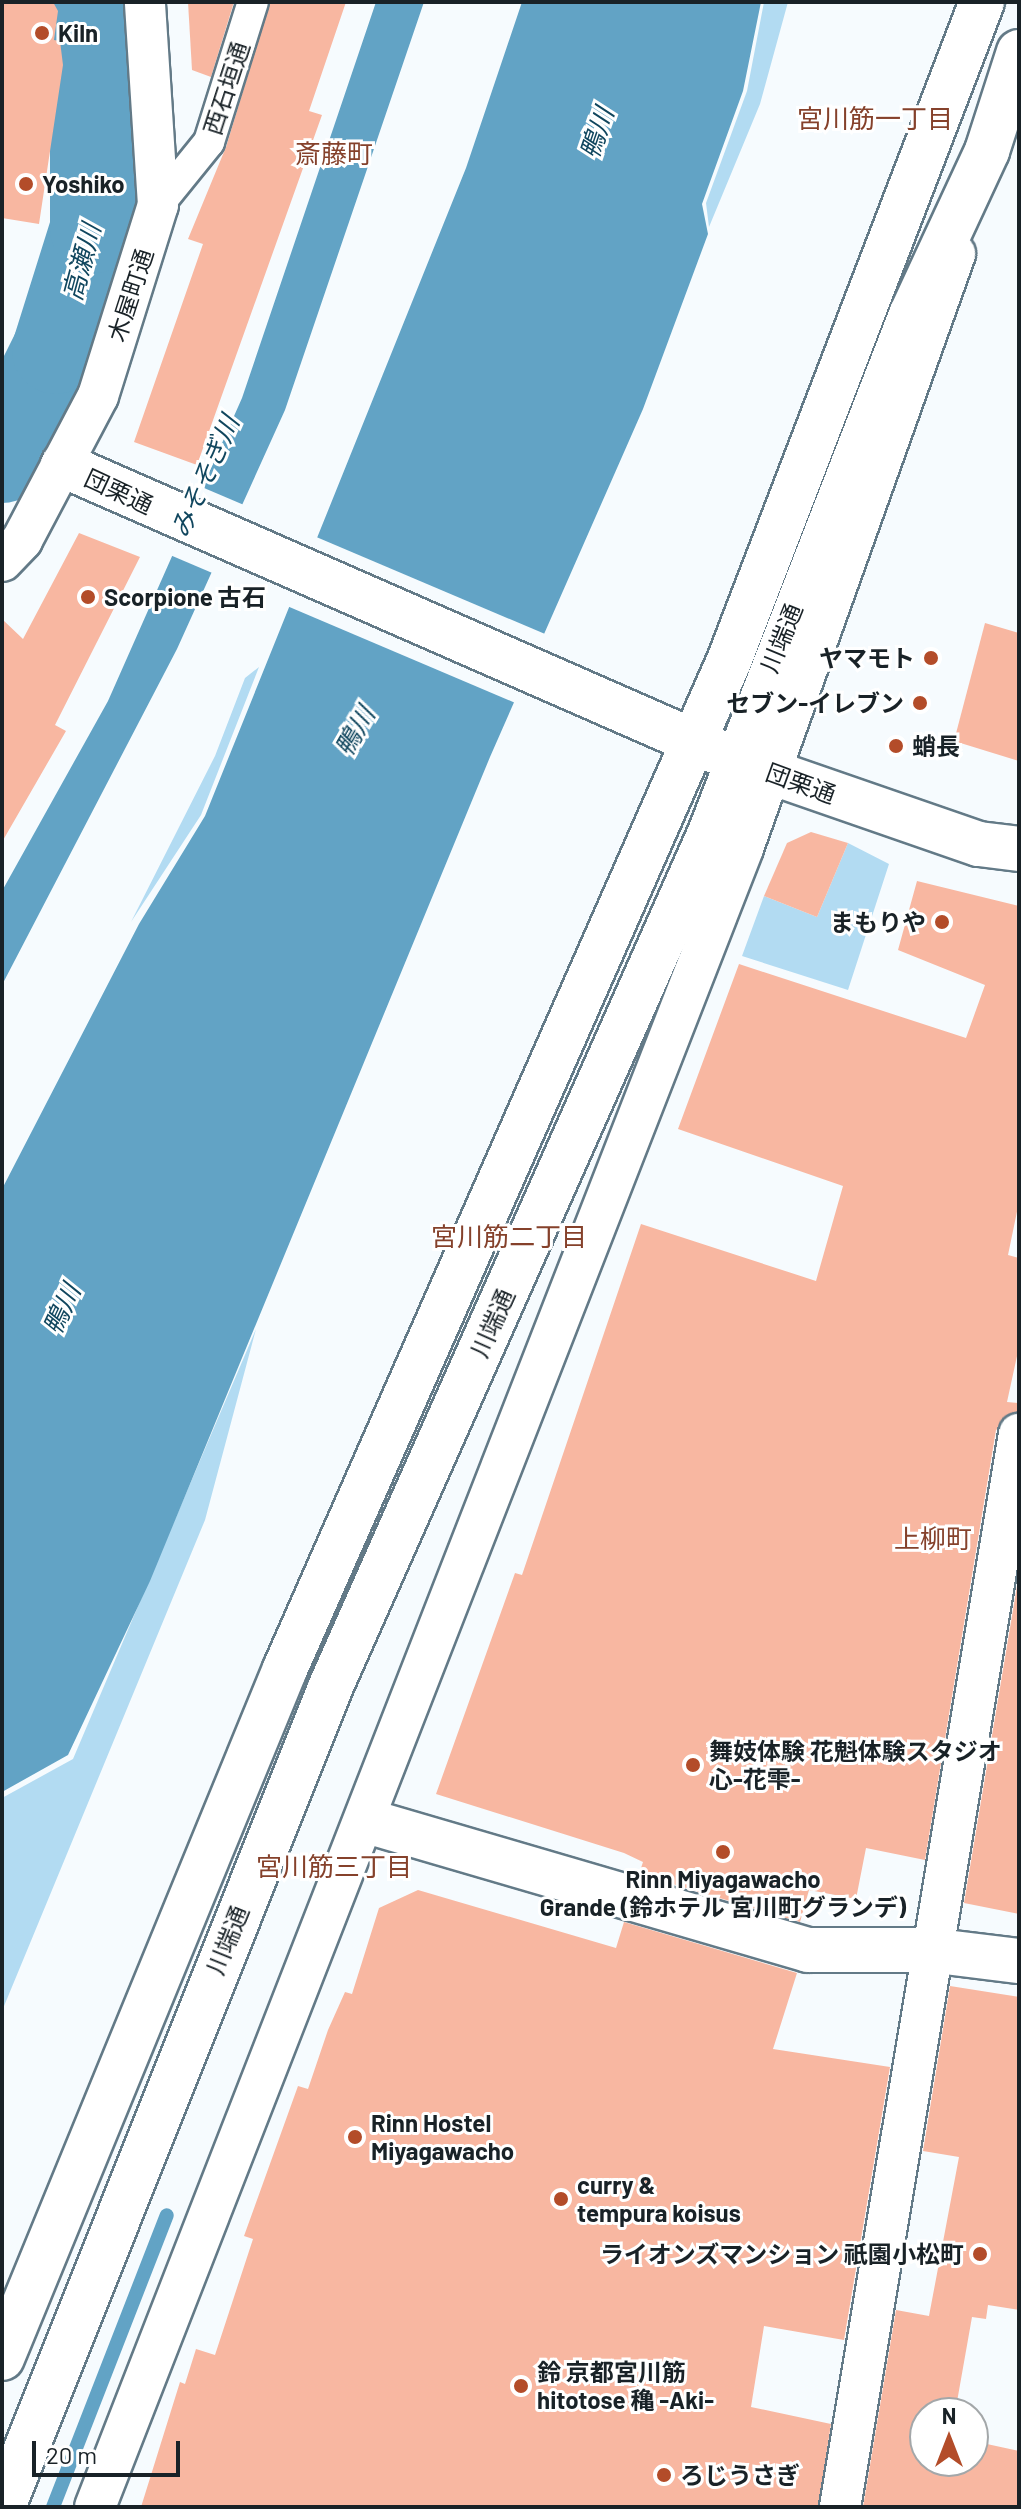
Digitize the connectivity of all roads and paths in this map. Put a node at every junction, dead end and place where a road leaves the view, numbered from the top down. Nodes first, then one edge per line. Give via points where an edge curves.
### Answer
1 (145, 2) edge
2 (253, 2) edge
3 (982, 2) edge
4 (1019, 52) edge
5 (158, 205) junction
6 (63, 465) junction
7 (2, 561) edge
8 (692, 742) junction
9 (754, 766) junction
10 (1019, 849) edge
11 (1019, 1434) edge
12 (367, 1821) junction
13 (929, 1950) junction
14 (1019, 1961) edge
15 (2, 2358) edge
16 (3, 2507) edge
17 (95, 2507) edge
18 (840, 2507) edge

1 - 5 street, 木屋町通
2 - 5 street, 西石垣通 via 209,142
3 - 8 street, 川端通 via 854,348
4 - 9 street, 川端通 via 987,151 905,329
5 - 6 street, 木屋町通 via 98,396
6 - 7 street, 木屋町通 via 22,540
6 - 8 street, 団栗通
8 - 9 street, 団栗通
8 - 15 street, 川端通 via 285,1669
9 - 10 street, 団栗通 via 979,844
9 - 12 street
9 - 16 street, 川端通 via 330,1688
11 - 13 street
12 - 13 street via 808,1950
12 - 17 street
13 - 14 street
13 - 18 street

